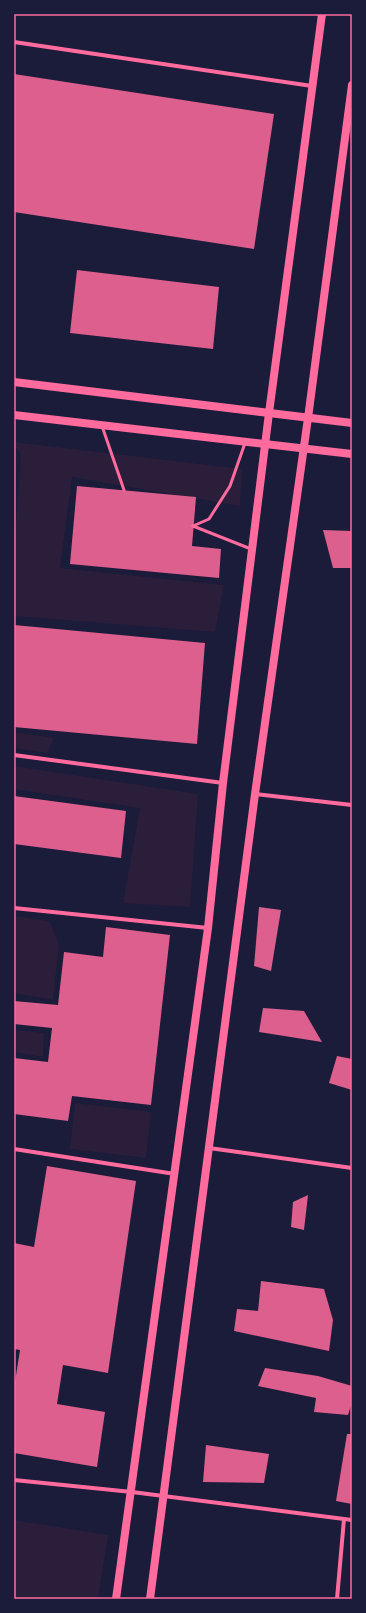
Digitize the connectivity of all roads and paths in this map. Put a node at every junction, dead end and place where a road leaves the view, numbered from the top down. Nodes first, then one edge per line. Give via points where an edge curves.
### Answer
1 (322, 14) edge
2 (14, 42) edge
3 (352, 84) edge
4 (314, 86) junction
5 (14, 382) edge
6 (269, 413) junction
7 (14, 415) edge
8 (308, 418) junction
9 (352, 423) edge
10 (102, 426) junction
11 (246, 442) junction
12 (266, 444) junction
13 (303, 448) junction
14 (352, 454) edge
15 (124, 490) dead end
16 (253, 549) junction
17 (14, 755) edge
18 (224, 783) junction
19 (255, 794) junction
20 (352, 805) edge
21 (14, 908) edge
22 (208, 928) junction
23 (209, 1148) junction
24 (14, 1149) edge
25 (352, 1168) edge
26 (175, 1174) junction
27 (14, 1480) edge
28 (132, 1492) junction
29 (162, 1497) junction
30 (344, 1519) junction
31 (352, 1520) edge
32 (116, 1599) edge
33 (150, 1599) edge
34 (337, 1599) edge

1 - 4 main road
2 - 4 street
3 - 8 main road
4 - 6 main road
5 - 6 main road
6 - 8 main road
6 - 12 main road
7 - 10 main road
8 - 9 main road
8 - 13 main road
10 - 11 main road
10 - 15 lane
11 - 12 main road
11 - 16 lane via 230,486 209,519 194,526
12 - 13 main road
12 - 16 main road
13 - 14 main road
13 - 19 main road
16 - 18 main road
17 - 18 street
18 - 22 main road
19 - 20 street
19 - 23 main road
21 - 22 street
22 - 26 main road
23 - 25 street
23 - 29 main road
24 - 26 street
26 - 28 main road
27 - 28 street
28 - 29 street
28 - 32 main road
29 - 30 street
29 - 33 main road
30 - 31 street
30 - 34 street

